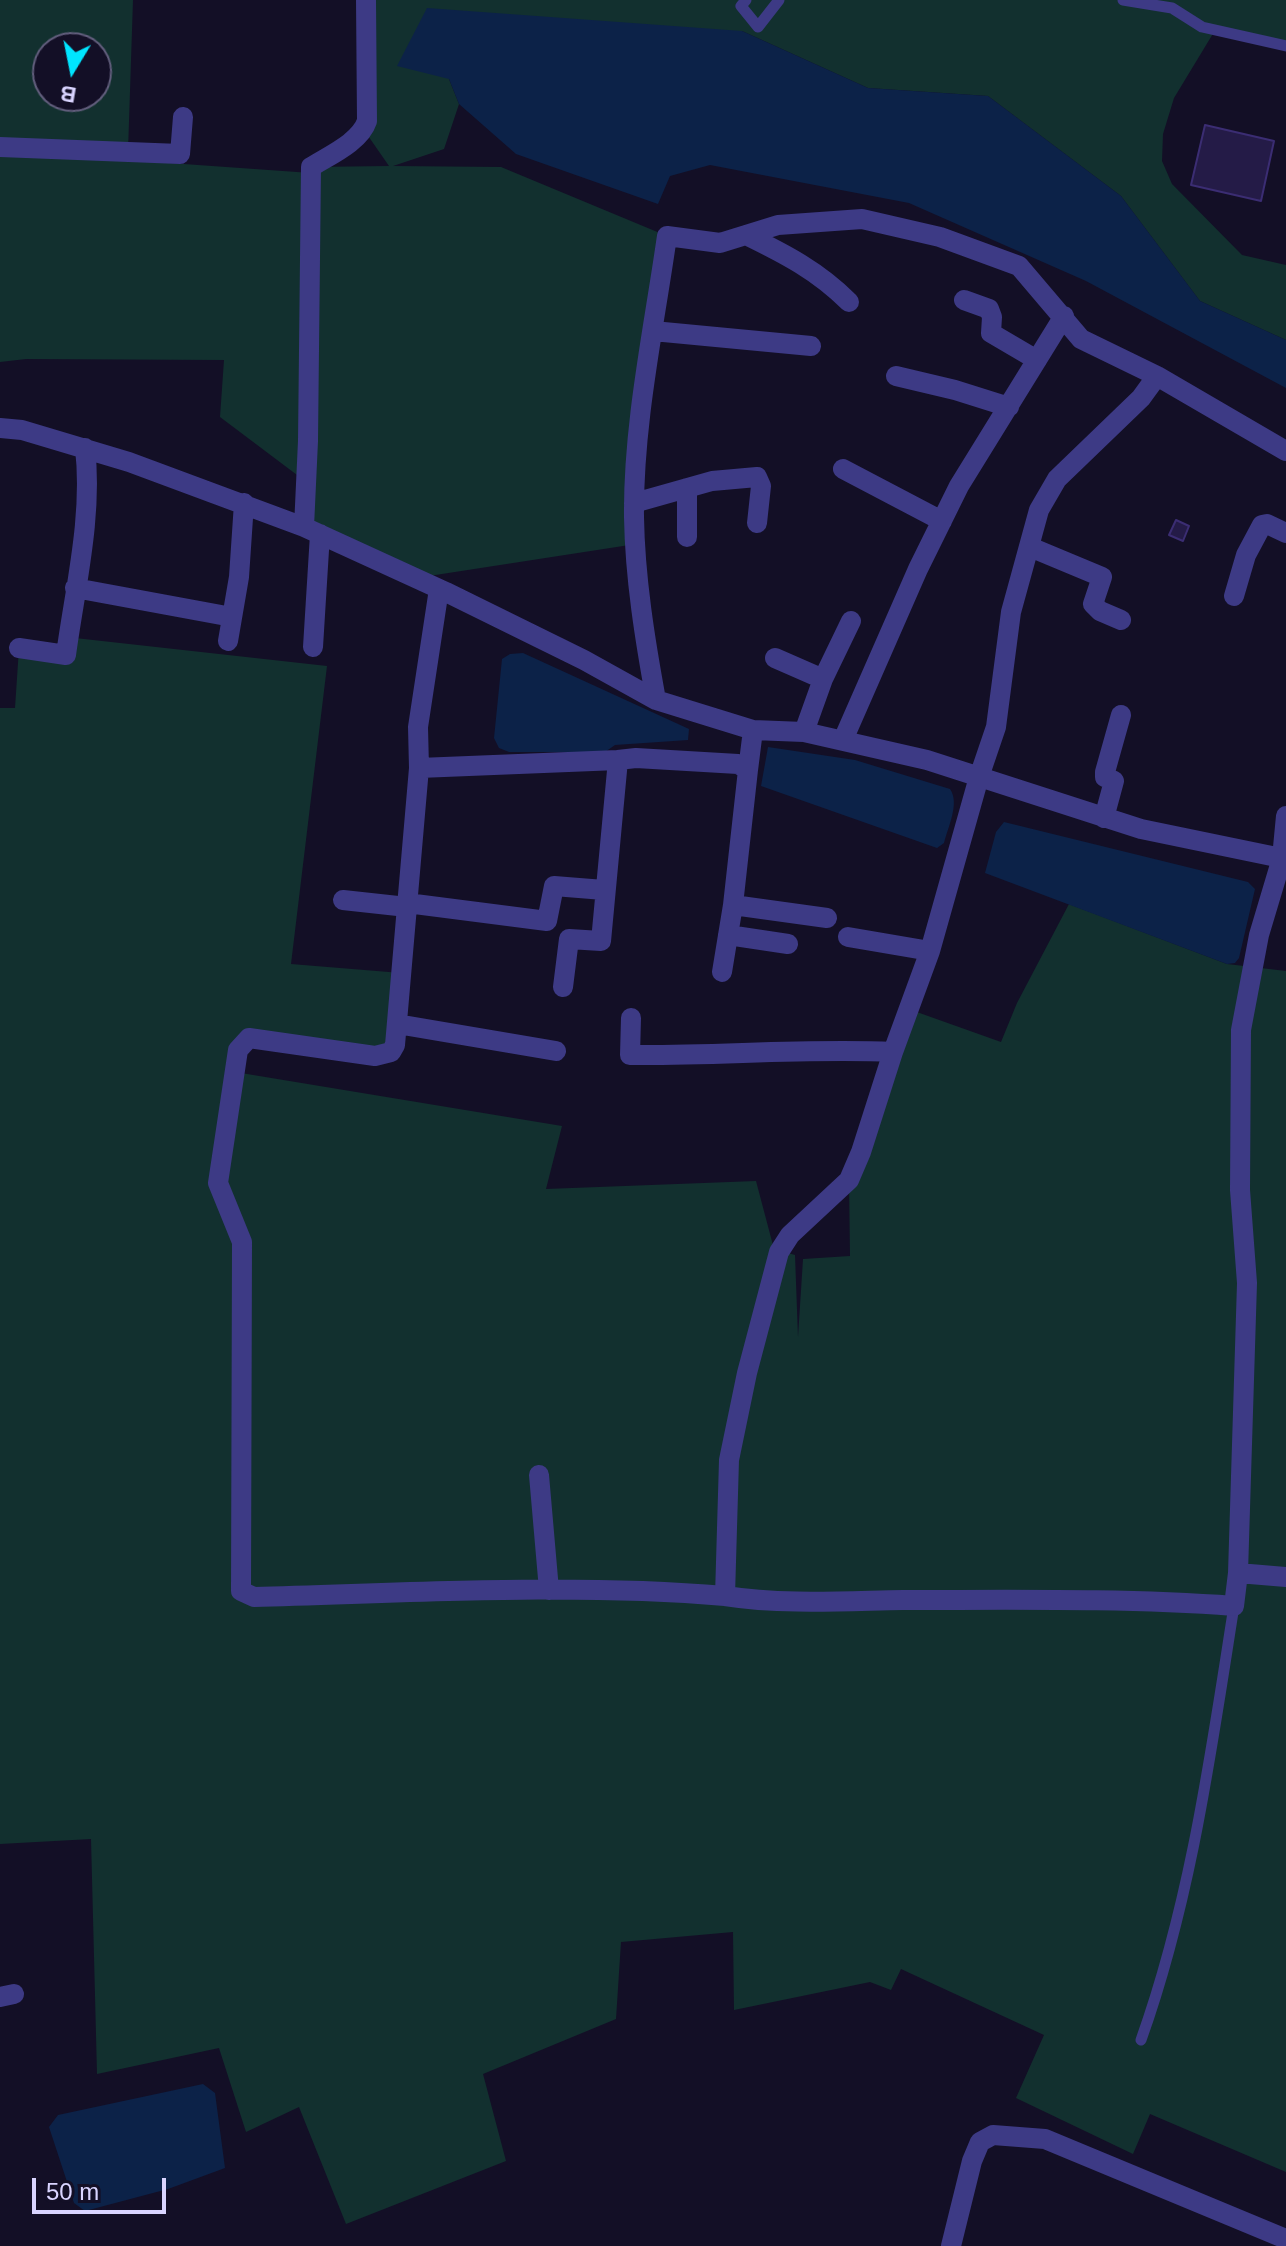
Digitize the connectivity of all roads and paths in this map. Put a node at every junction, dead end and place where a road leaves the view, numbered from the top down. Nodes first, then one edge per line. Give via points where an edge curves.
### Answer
1 (366, 0) edge
2 (746, 0) edge
3 (779, 0) edge
4 (1123, 0) edge
5 (1286, 46) edge
6 (183, 117) dead end
7 (0, 147) edge
8 (746, 235) junction
9 (964, 300) dead end
10 (849, 302) dead end
11 (1064, 316) junction
12 (653, 331) junction
13 (811, 346) dead end
14 (1037, 360) junction
15 (896, 376) dead end
16 (1157, 376) junction
17 (1009, 407) junction
18 (0, 428) edge
19 (85, 448) junction
20 (1286, 451) edge
21 (843, 469) dead end
22 (687, 488) junction
23 (244, 503) junction
24 (634, 503) junction
25 (942, 521) junction
26 (757, 523) dead end
27 (312, 531) junction
28 (1286, 533) edge
29 (687, 537) dead end
30 (1030, 547) junction
31 (75, 588) junction
32 (439, 589) junction
33 (1234, 596) dead end
34 (232, 617) junction
35 (1121, 620) dead end
36 (851, 621) dead end
37 (228, 641) dead end
38 (313, 647) dead end
39 (19, 648) dead end
40 (775, 658) dead end
41 (823, 679) junction
42 (656, 700) junction
43 (1121, 715) dead end
44 (753, 730) junction
45 (804, 732) junction
46 (843, 740) junction
47 (618, 760) junction
48 (419, 768) junction
49 (748, 770) junction
50 (979, 777) junction
51 (1286, 816) edge
52 (1104, 818) junction
53 (1284, 858) edge
54 (604, 890) junction
55 (343, 900) dead end
56 (407, 905) junction
57 (733, 905) junction
58 (827, 918) dead end
59 (728, 935) junction
60 (848, 937) dead end
61 (788, 944) dead end
62 (930, 951) junction
63 (722, 972) dead end
64 (563, 987) dead end
65 (631, 1018) dead end
66 (397, 1024) junction
67 (556, 1051) dead end
68 (893, 1052) junction
69 (539, 1475) dead end
70 (1238, 1573) junction
71 (1286, 1577) edge
72 (549, 1590) junction
73 (725, 1596) junction
74 (1234, 1606) junction
75 (1141, 2040) dead end
76 (1286, 2239) edge
77 (951, 2246) edge

1 - 27 street via 367,121 349,143 311,167
2 - 3 lane via 741,6 758,27
4 - 5 lane via 1172,8 1202,27
6 - 7 street via 180,154
8 - 10 street via 798,261
8 - 11 street via 778,225 862,219 940,237 1019,266
8 - 12 street via 720,243 667,236
9 - 14 street via 989,309 991,333
11 - 14 street
11 - 16 street via 1081,339
12 - 13 street
12 - 24 street
14 - 17 street
15 - 17 street
16 - 20 street
16 - 30 street via 1057,479 1039,510
17 - 25 street
18 - 19 street
19 - 23 street
19 - 31 street via 88,473
21 - 25 street
22 - 24 street
22 - 26 street via 757,477
22 - 29 street
23 - 27 street
23 - 34 street
24 - 42 street via 644,634
25 - 46 street
27 - 32 street
27 - 38 street
28 - 33 street via 1262,525
30 - 35 street via 1102,577 1093,604
30 - 50 street via 1011,612 996,727
31 - 34 street
31 - 39 street via 66,655
32 - 42 street
32 - 48 street via 418,727
34 - 37 street
36 - 41 street
40 - 41 street
41 - 45 street
42 - 44 street
43 - 52 street via 1105,772 1114,783
44 - 45 street
44 - 49 street
45 - 46 street
46 - 50 street
47 - 48 street
47 - 49 street via 738,764
47 - 54 street
48 - 56 street
49 - 57 street
50 - 52 street
50 - 62 street
51 - 53 street
52 - 53 street
53 - 70 street via 1259,935 1241,1030 1240,1190 1247,1283
54 - 56 street via 554,886 547,921
54 - 64 street via 601,941 569,939
55 - 56 street
56 - 66 street
57 - 58 street
57 - 59 street
59 - 61 street
59 - 63 street
60 - 62 street
62 - 68 street
65 - 68 street via 630,1055
66 - 67 street
66 - 72 street via 395,1045 383,1056 265,1038 249,1038 238,1050 218,1183 242,1242 241,1591 254,1597
68 - 73 street via 849,1180 779,1252 729,1460
69 - 72 street
70 - 71 street
70 - 74 street
72 - 73 street
73 - 74 street
74 - 75 lane via 1192,1863
76 - 77 street via 1045,2139 993,2135 980,2142 972,2161

